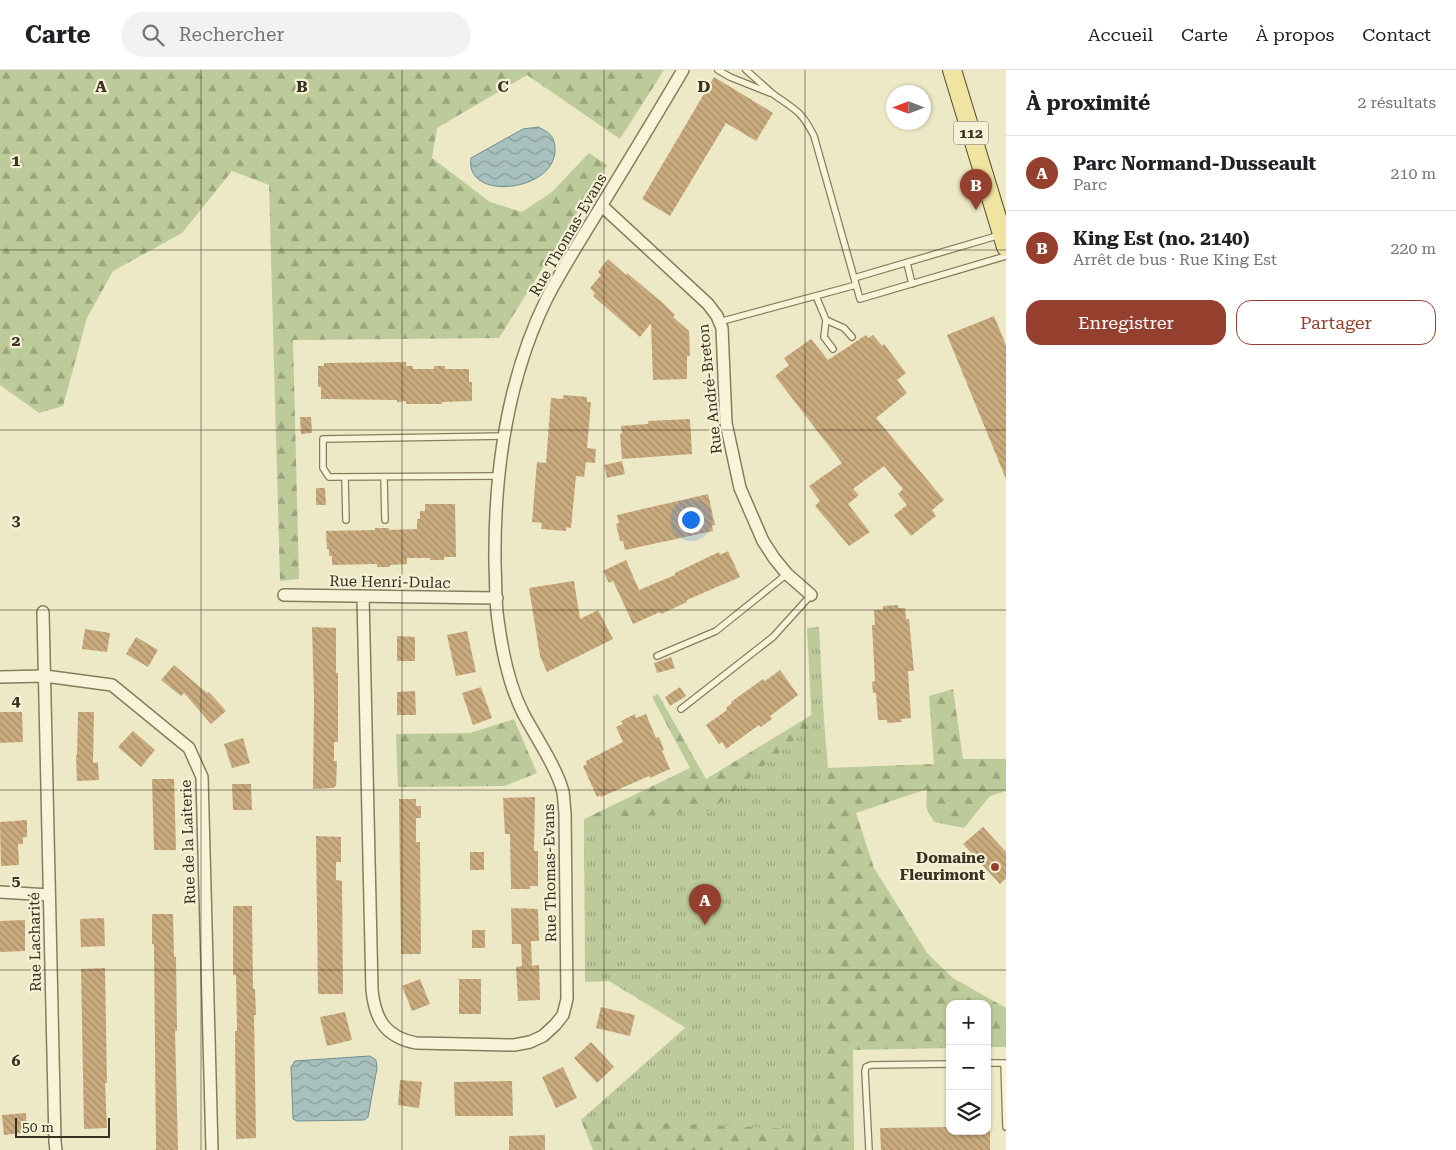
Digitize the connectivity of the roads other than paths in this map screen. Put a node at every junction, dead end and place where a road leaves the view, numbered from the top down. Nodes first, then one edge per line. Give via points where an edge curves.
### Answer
1 (683, 70) edge
2 (718, 70) edge
3 (746, 70) edge
4 (952, 70) edge
5 (774, 94) junction
6 (602, 206) junction
7 (1004, 241) edge
8 (1006, 256) edge
9 (906, 263) junction
10 (854, 278) junction
11 (912, 284) junction
12 (856, 285) junction
13 (816, 296) junction
14 (826, 320) junction
15 (719, 322) junction
16 (852, 337) dead end
17 (833, 349) dead end
18 (505, 436) junction
19 (499, 476) junction
20 (345, 478) junction
21 (384, 478) junction
22 (346, 520) dead end
23 (385, 520) dead end
24 (787, 574) junction
25 (284, 595) dead end
26 (811, 595) joint
27 (364, 596) junction
28 (496, 598) junction
29 (42, 612) dead end
30 (657, 656) dead end
31 (45, 676) junction
32 (0, 677) edge
33 (681, 708) dead end
34 (0, 892) edge
35 (49, 895) junction
36 (991, 1063) edge
37 (1005, 1063) edge
38 (946, 1064) edge
39 (1006, 1127) edge
40 (56, 1150) edge
41 (212, 1150) edge
42 (869, 1150) edge

1 - 6 street, Rue Thomas-Evans
2 - 5 lane
3 - 5 lane
4 - 7 main road, 112
5 - 10 lane via 801,114 814,136
6 - 15 street, Rue André-Breton via 708,304
6 - 18 street, Rue Thomas-Evans via 547,299 529,341 516,381
7 - 9 lane
8 - 11 lane
9 - 10 lane
9 - 11 lane
10 - 12 lane
11 - 12 lane via 860,299
12 - 13 lane
13 - 14 lane
13 - 15 lane
14 - 16 lane via 844,328
14 - 17 lane via 824,337
15 - 24 street, Rue André-Breton via 723,343 726,423 740,488 763,541
18 - 19 street, Rue Thomas-Evans
18 - 20 lane via 323,439 324,468 329,477
19 - 21 lane
19 - 28 street, Rue Thomas-Evans via 495,525
20 - 21 lane
20 - 22 lane
21 - 23 lane
24 - 26 street, Rue André-Breton
24 - 30 lane via 716,631
25 - 27 street, Rue Henri-Dulac
26 - 33 lane via 773,637
27 - 28 street, Rue Henri-Dulac
27 - 28 street, Rue Thomas-Evans via 374,1006 381,1022 391,1034 402,1040 514,1045 543,1036 563,1015 567,999 565,812 563,792 557,777 512,686
29 - 31 street, Rue Lacharité
31 - 32 street, Rue de la Laiterie
31 - 35 street, Rue Lacharité
31 - 41 street, Rue de la Laiterie via 112,685 189,748 202,777
34 - 35 street
35 - 40 street, Rue Lacharité
36 - 37 lane
37 - 39 lane
38 - 42 lane via 866,1067

